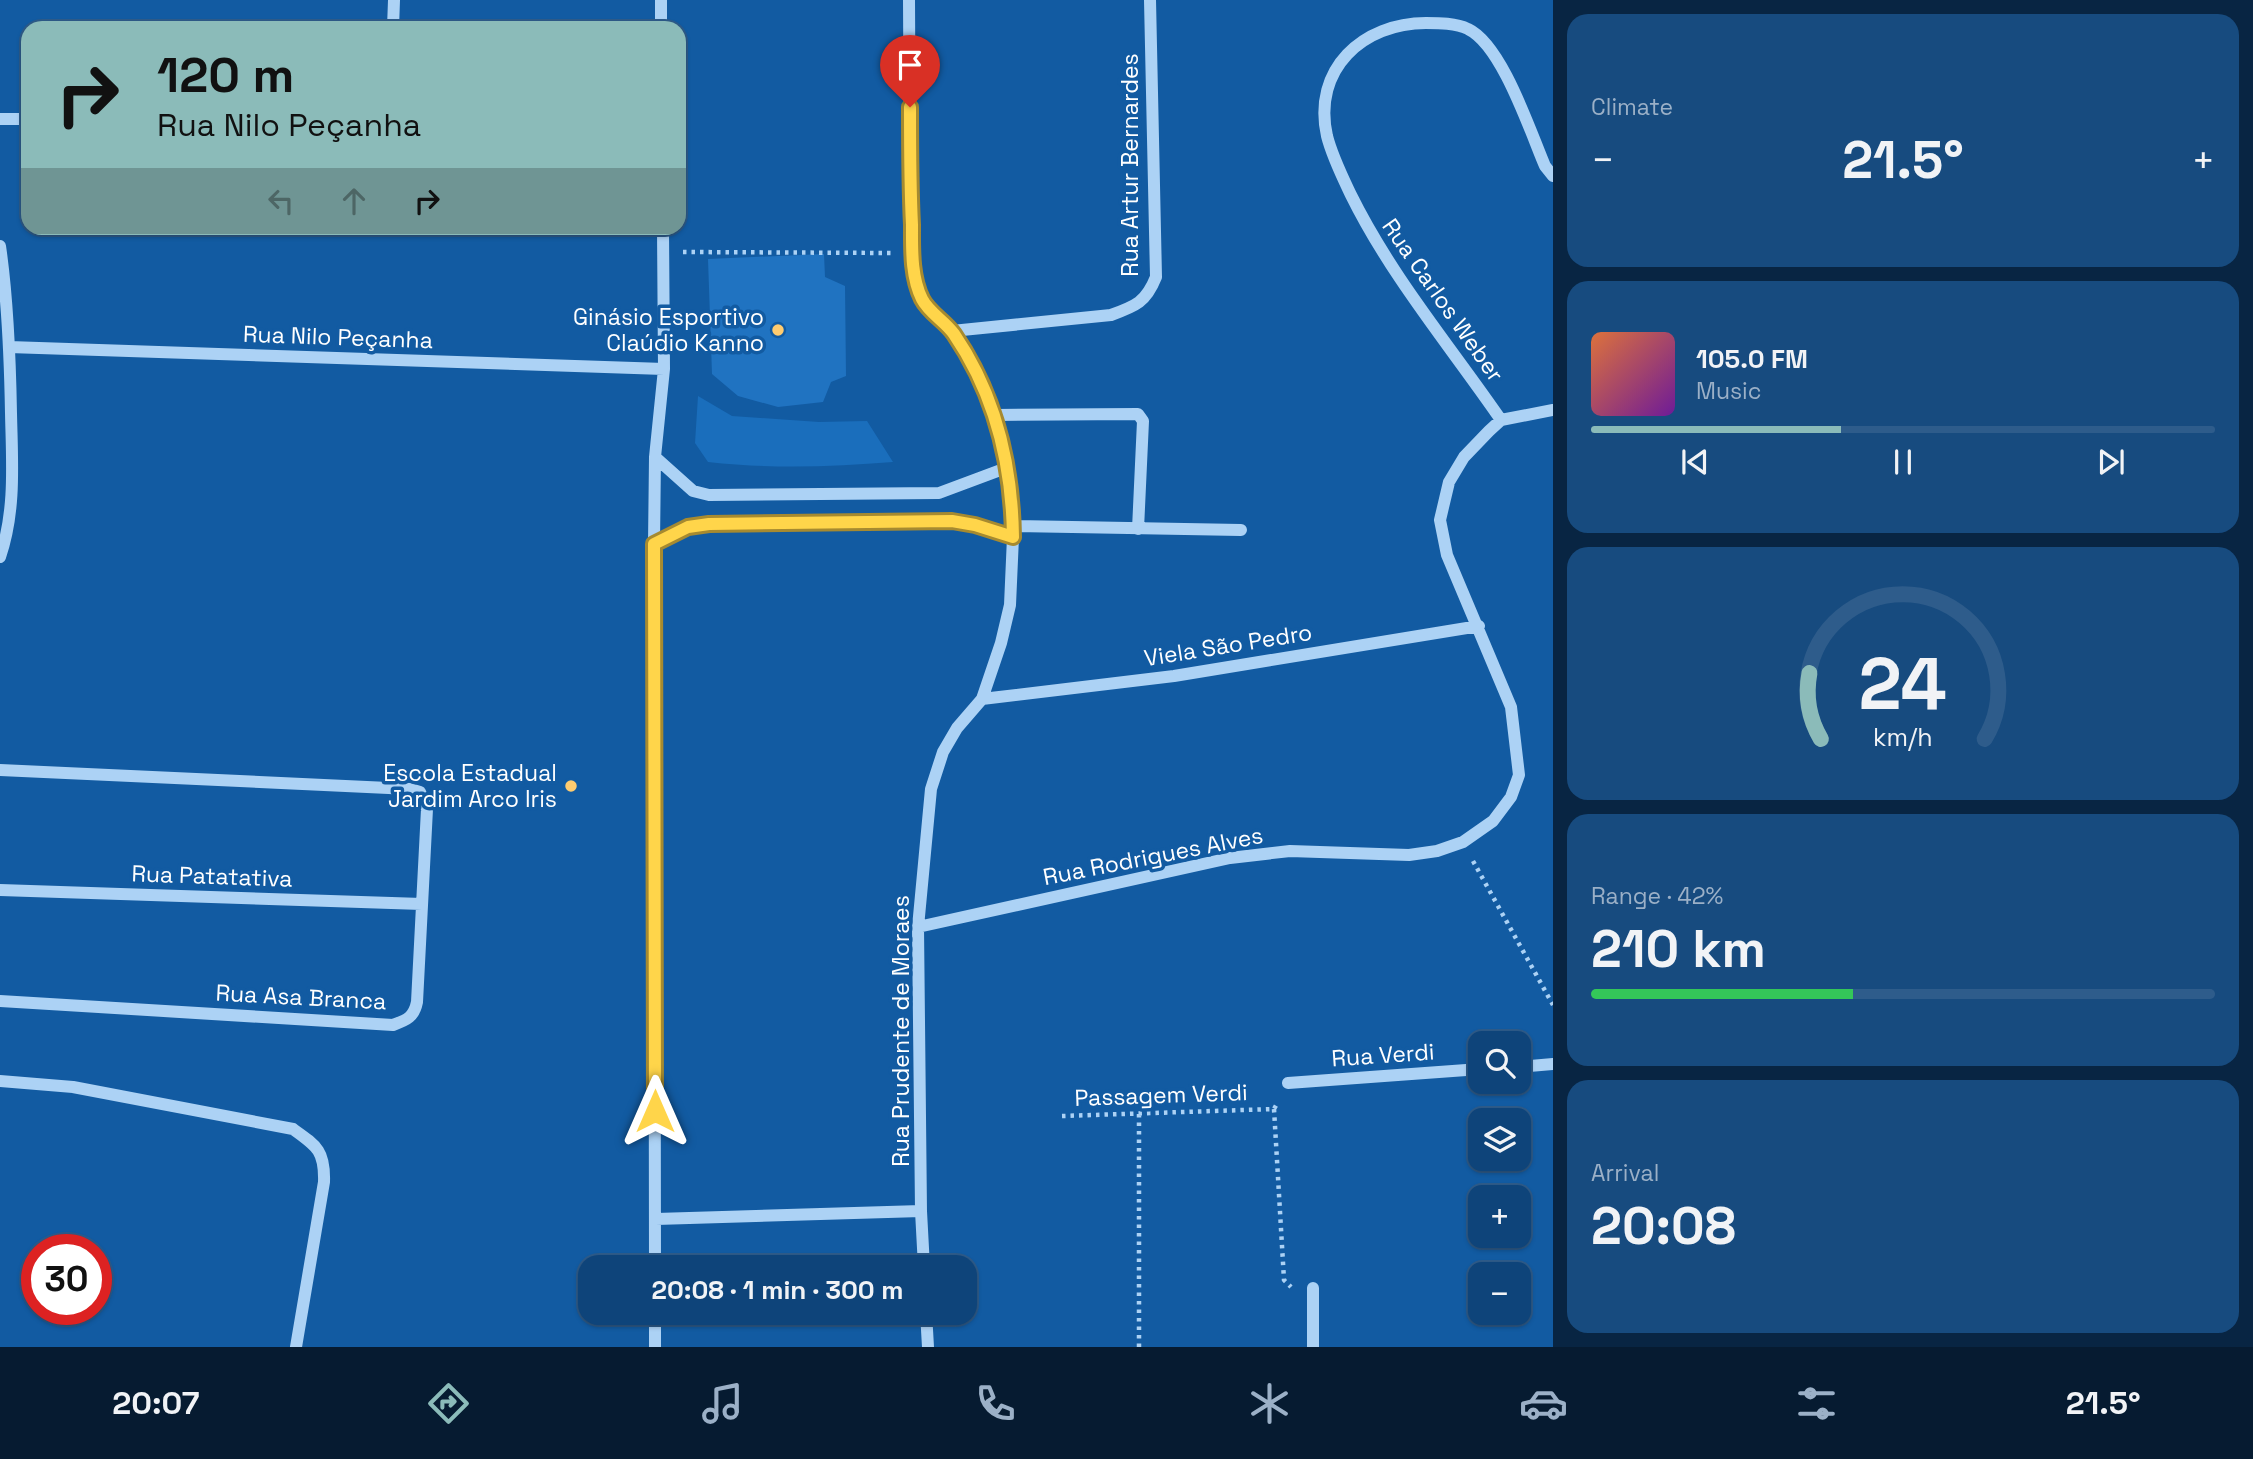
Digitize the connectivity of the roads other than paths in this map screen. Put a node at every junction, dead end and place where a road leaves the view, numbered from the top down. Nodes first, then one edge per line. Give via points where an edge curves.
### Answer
1 (394, 0) edge
2 (661, 0) edge
3 (909, 0) edge
4 (1150, 0) edge
5 (393, 21) edge
6 (661, 21) edge
7 (0, 119) edge
8 (21, 119) edge
9 (1553, 176) edge
10 (663, 235) edge
11 (0, 246) edge
12 (952, 331) junction
13 (9, 346) junction
14 (664, 369) junction
15 (1553, 410) edge
16 (995, 415) junction
17 (1501, 420) junction
18 (655, 457) junction
19 (1006, 468) junction
20 (1138, 529) junction
21 (1241, 530) dead end
22 (1013, 531) junction
23 (654, 544) junction
24 (0, 557) edge
25 (1479, 626) junction
26 (982, 699) junction
27 (0, 770) edge
28 (0, 890) edge
29 (422, 904) junction
30 (918, 927) junction
31 (0, 1001) edge
32 (1553, 1064) edge
33 (1531, 1066) edge
34 (1468, 1070) edge
35 (0, 1081) edge
36 (1288, 1083) road end
37 (921, 1211) junction
38 (656, 1219) junction
39 (655, 1255) edge
40 (923, 1255) edge
41 (1313, 1288) road end
42 (655, 1325) edge
43 (927, 1325) edge
44 (296, 1347) edge
45 (655, 1347) edge
46 (928, 1347) edge
47 (1313, 1347) edge

1 - 5 street
2 - 6 street
3 - 12 street, Rua Prudente de Moraes via 915,280 922,301
4 - 12 street, Rua Artur Bernardes via 1156,277 1150,293 1135,306 1111,315
7 - 8 street
9 - 17 street, Rua Carlos Weber via 1502,67 1490,47 1469,29 1405,23 1377,31 1351,49 1333,74 1324,102 1326,134 1367,228 1408,293
10 - 14 street
11 - 13 street
12 - 16 street, Rua Prudente de Moraes via 980,377
13 - 14 street, Rua Nilo Peçanha
13 - 24 street via 13,488
14 - 18 street
15 - 17 street
16 - 19 street, Rua Prudente de Moraes
16 - 20 street via 1138,414 1143,421
17 - 25 street, Rua Rodrigues Alves via 1464,457 1449,482 1440,520 1447,555
18 - 19 street via 693,491 709,495 939,493
18 - 23 street
19 - 22 street, Rua Prudente de Moraes
20 - 21 street
20 - 22 street
22 - 23 street via 952,521 709,524 688,527
22 - 26 street, Rua Prudente de Moraes via 1010,605
23 - 38 street
25 - 26 street, Viela São Pedro via 1174,676
25 - 30 street, Rua Rodrigues Alves via 1511,707 1520,775 1493,821 1463,842 1409,855 1290,851 1230,858
26 - 30 street, Rua Prudente de Moraes via 952,736 931,789
27 - 29 street, Rua Asa Branca via 420,792 427,809
28 - 29 street, Rua Patatativa
29 - 31 street, Rua Asa Branca via 415,1013 393,1025
30 - 37 street, Rua Prudente de Moraes
32 - 33 street
34 - 36 street, Rua Verdi
35 - 44 street via 73,1087 293,1129 314,1144 325,1163 324,1182
37 - 38 street
37 - 40 street, Rua Prudente de Moraes
38 - 39 street
41 - 47 street
42 - 45 street
43 - 46 street

